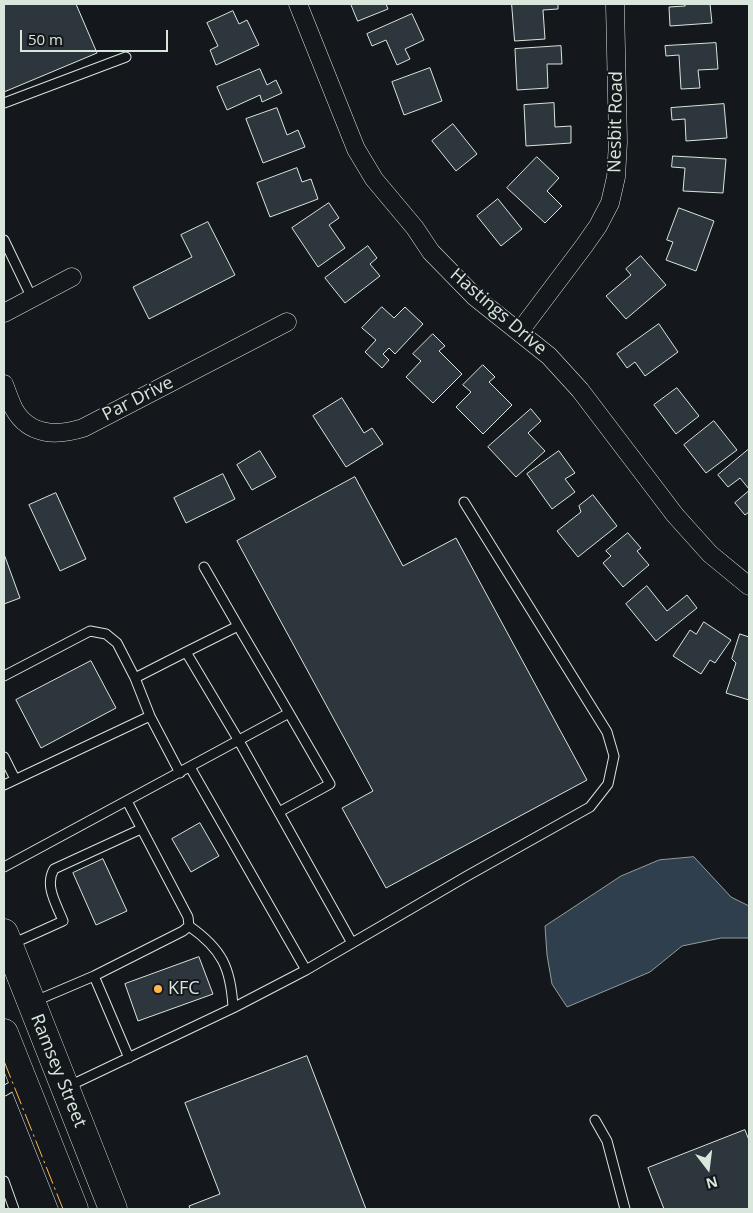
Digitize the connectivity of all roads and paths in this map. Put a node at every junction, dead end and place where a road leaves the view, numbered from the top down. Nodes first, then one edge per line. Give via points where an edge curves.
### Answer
1 (298, 4) edge
2 (615, 4) edge
3 (126, 57) dead end
4 (4, 104) edge
5 (4, 240) edge
6 (72, 277) dead end
7 (32, 298) junction
8 (4, 314) edge
9 (286, 322) dead end
10 (520, 331) junction
11 (4, 384) edge
12 (464, 502) dead end
13 (204, 567) dead end
14 (749, 586) edge
15 (238, 626) junction
16 (186, 652) junction
17 (4, 676) edge
18 (135, 678) junction
19 (289, 713) junction
20 (150, 716) junction
21 (239, 740) junction
22 (4, 757) edge
23 (190, 767) junction
24 (180, 773) junction
25 (15, 779) junction
26 (4, 785) edge
27 (126, 801) junction
28 (279, 812) junction
29 (141, 829) junction
30 (4, 867) edge
31 (188, 926) junction
32 (6, 939) edge
33 (352, 943) junction
34 (306, 970) junction
35 (94, 976) junction
36 (30, 1003) junction
37 (233, 1008) junction
38 (4, 1033) edge
39 (129, 1058) junction
40 (13, 1086) edge
41 (65, 1089) junction
42 (594, 1120) dead end
43 (4, 1182) edge
44 (14, 1209) edge
45 (74, 1209) edge
46 (113, 1209) edge
47 (625, 1209) edge

1 - 10 street, Hastings Drive via 356,149 374,179 431,252 475,297
2 - 10 street, Nesbit Road via 618,142 616,177 610,203 584,246
3 - 4 lane
5 - 7 lane
6 - 7 street
7 - 8 street
9 - 11 street, Par Drive via 70,432 44,432 23,422
10 - 14 street, Hastings Drive via 580,390 704,548
12 - 33 lane via 607,732 614,756 608,784 590,808
13 - 15 lane
15 - 16 lane
15 - 19 lane
16 - 18 lane
16 - 21 lane
17 - 18 lane via 90,631 106,634 117,643
18 - 20 lane
19 - 21 lane
19 - 28 lane via 330,784
20 - 24 lane
20 - 25 lane
21 - 23 lane
21 - 28 lane
22 - 25 lane
23 - 24 lane
23 - 34 lane
24 - 27 lane
25 - 26 lane
27 - 29 lane
27 - 30 lane
28 - 33 lane
29 - 31 lane via 188,917
29 - 32 lane via 54,870 49,885 63,921
31 - 35 lane
31 - 37 lane via 218,950 232,991
32 - 36 main road, Ramsey Street
33 - 34 lane
34 - 37 lane
35 - 36 lane
35 - 39 lane
36 - 41 main road, Ramsey Street
37 - 39 lane
38 - 40 main road, Ramsey Street
39 - 41 lane
40 - 45 main road, Ramsey Street
41 - 46 main road, Ramsey Street
42 - 47 lane via 607,1141
43 - 44 lane

